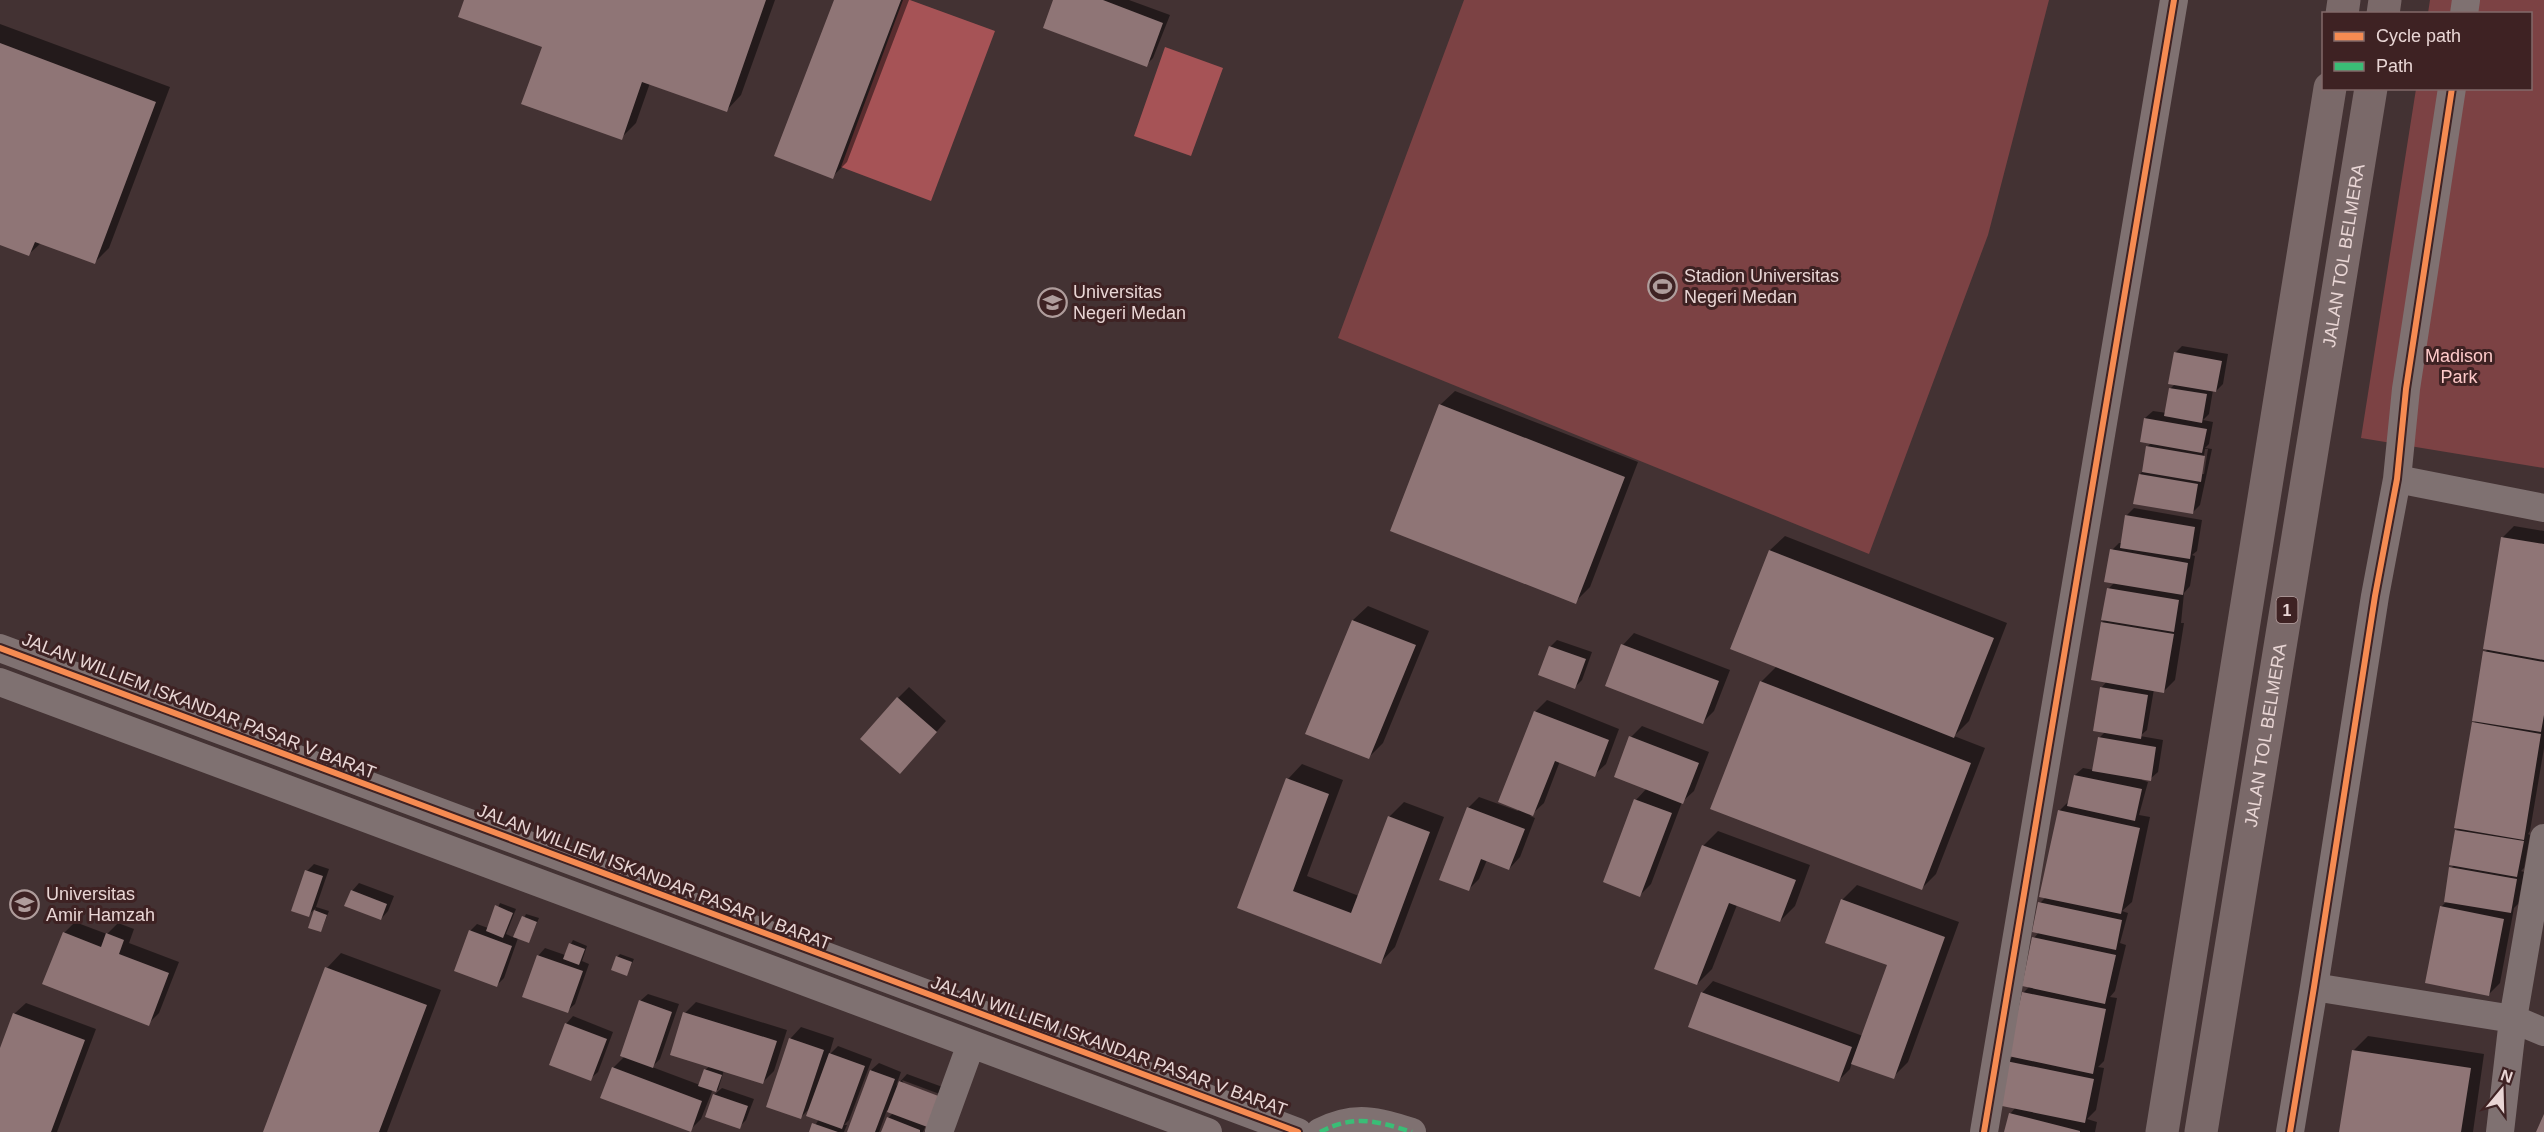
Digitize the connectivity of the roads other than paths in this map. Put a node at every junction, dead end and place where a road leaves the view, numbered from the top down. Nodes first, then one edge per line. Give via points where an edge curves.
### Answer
1 (2174, 0) edge
2 (2330, 90) edge
3 (2371, 90) edge
4 (2452, 90) edge
5 (2397, 479) junction
6 (2544, 508) edge
7 (0, 648) edge
8 (0, 682) edge
9 (322, 768) junction
10 (312, 798) junction
11 (2544, 838) edge
12 (620, 880) junction
13 (610, 909) junction
14 (2314, 987) junction
15 (2512, 1019) junction
16 (2544, 1032) edge
17 (971, 1044) junction
18 (939, 1132) edge
19 (1208, 1132) edge
20 (1298, 1132) edge
21 (1320, 1132) edge
22 (1412, 1132) edge
23 (1984, 1132) edge
24 (2162, 1132) edge
25 (2201, 1132) edge
26 (2290, 1132) edge
27 (2500, 1132) edge

1 - 23 street
2 - 24 highway
3 - 25 highway, JALAN TOL BELMERA / 1
4 - 5 street via 2406,389
5 - 6 street
5 - 14 street
7 - 9 street, JALAN WILLIEM ISKANDAR PASAR V BARAT
8 - 10 street
9 - 10 street
9 - 12 street, JALAN WILLIEM ISKANDAR PASAR V BARAT
10 - 13 street
11 - 15 street
12 - 13 street
12 - 20 street, JALAN WILLIEM ISKANDAR PASAR V BARAT
13 - 17 street
14 - 15 street
14 - 26 street
15 - 16 street
15 - 27 street
17 - 18 street
17 - 19 street
21 - 22 street via 1346,1121 1361,1120

